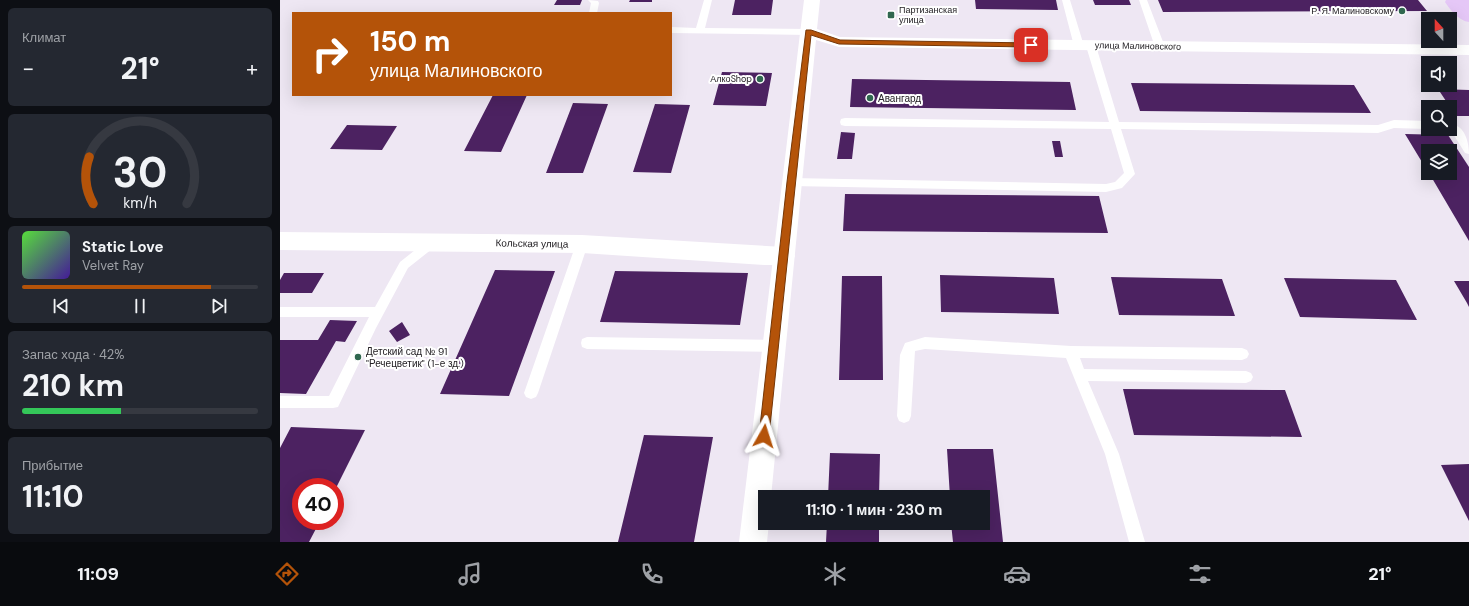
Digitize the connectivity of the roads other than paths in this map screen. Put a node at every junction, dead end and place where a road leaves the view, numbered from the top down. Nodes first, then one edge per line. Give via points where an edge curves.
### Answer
1 (592, 0) edge
2 (708, 0) edge
3 (812, 0) edge
4 (1066, 0) edge
5 (1143, 0) edge
6 (593, 12) edge
7 (672, 30) edge
8 (700, 31) junction
9 (808, 32) junction
10 (1085, 46) junction
11 (1160, 47) junction
12 (1469, 50) edge
13 (845, 122) dead end
14 (1116, 125) junction
15 (1421, 125) edge
16 (1457, 130) edge
17 (1469, 132) edge
18 (1457, 134) edge
19 (1469, 150) edge
20 (791, 182) junction
21 (280, 241) edge
22 (433, 242) junction
23 (582, 244) junction
24 (784, 256) junction
25 (280, 312) edge
26 (378, 312) junction
27 (587, 343) dead end
28 (773, 346) junction
29 (1071, 352) junction
30 (1242, 354) dead end
31 (1079, 376) junction
32 (1246, 378) dead end
33 (531, 393) dead end
34 (280, 402) edge
35 (904, 416) dead end
36 (753, 542) edge
37 (1137, 542) edge

1 - 6 lane via 595,3
2 - 8 lane
3 - 9 street
4 - 10 lane
5 - 11 lane
7 - 8 lane
8 - 9 lane
9 - 10 street, улица Малиновского via 839,42
9 - 20 street
10 - 11 street, улица Малиновского
10 - 14 lane
11 - 12 street, улица Малиновского
13 - 14 lane
14 - 15 lane via 1378,129 1394,124
14 - 20 lane via 1130,174 1118,186 1106,188
16 - 17 lane
18 - 19 lane
20 - 24 street
21 - 22 street, Кольская улица
22 - 23 street, Кольская улица
22 - 26 lane via 404,265
23 - 24 street, Кольская улица
23 - 33 lane
24 - 28 street
25 - 26 lane
26 - 34 lane via 333,402
27 - 28 lane
28 - 36 street
29 - 30 lane
29 - 31 lane
29 - 35 lane via 925,343 910,347 907,355
31 - 32 lane
31 - 37 lane via 1112,454

